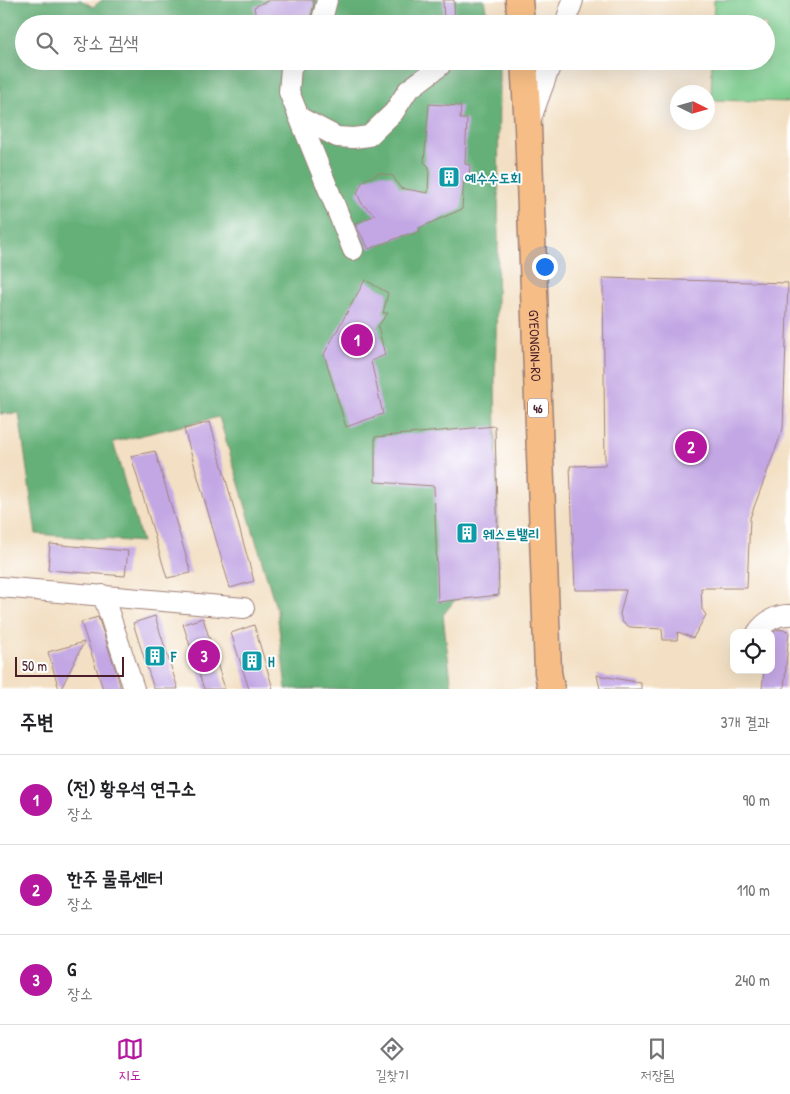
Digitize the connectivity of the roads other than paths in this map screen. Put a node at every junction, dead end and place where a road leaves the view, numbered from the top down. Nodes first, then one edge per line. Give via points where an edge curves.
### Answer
1 (327, 0) edge
2 (519, 0) edge
3 (574, 0) edge
4 (323, 15) edge
5 (520, 15) edge
6 (568, 15) edge
7 (291, 70) edge
8 (435, 70) edge
9 (525, 70) edge
10 (549, 70) edge
11 (300, 118) junction
12 (528, 127) junction
13 (353, 250) dead end
14 (1, 587) edge
15 (103, 595) junction
16 (244, 608) dead end
17 (790, 615) edge
18 (760, 629) edge
19 (134, 689) edge
20 (551, 689) edge

1 - 4 street
2 - 5 main road
3 - 6 street
7 - 11 street via 289,92
8 - 11 street via 408,90 394,112 369,136 337,137
9 - 12 main road, GYEONGIN-RO / 46
10 - 12 street
11 - 13 street
12 - 20 main road, GYEONGIN-RO / 46
14 - 15 street
15 - 16 street
15 - 19 street
17 - 18 street via 772,620

